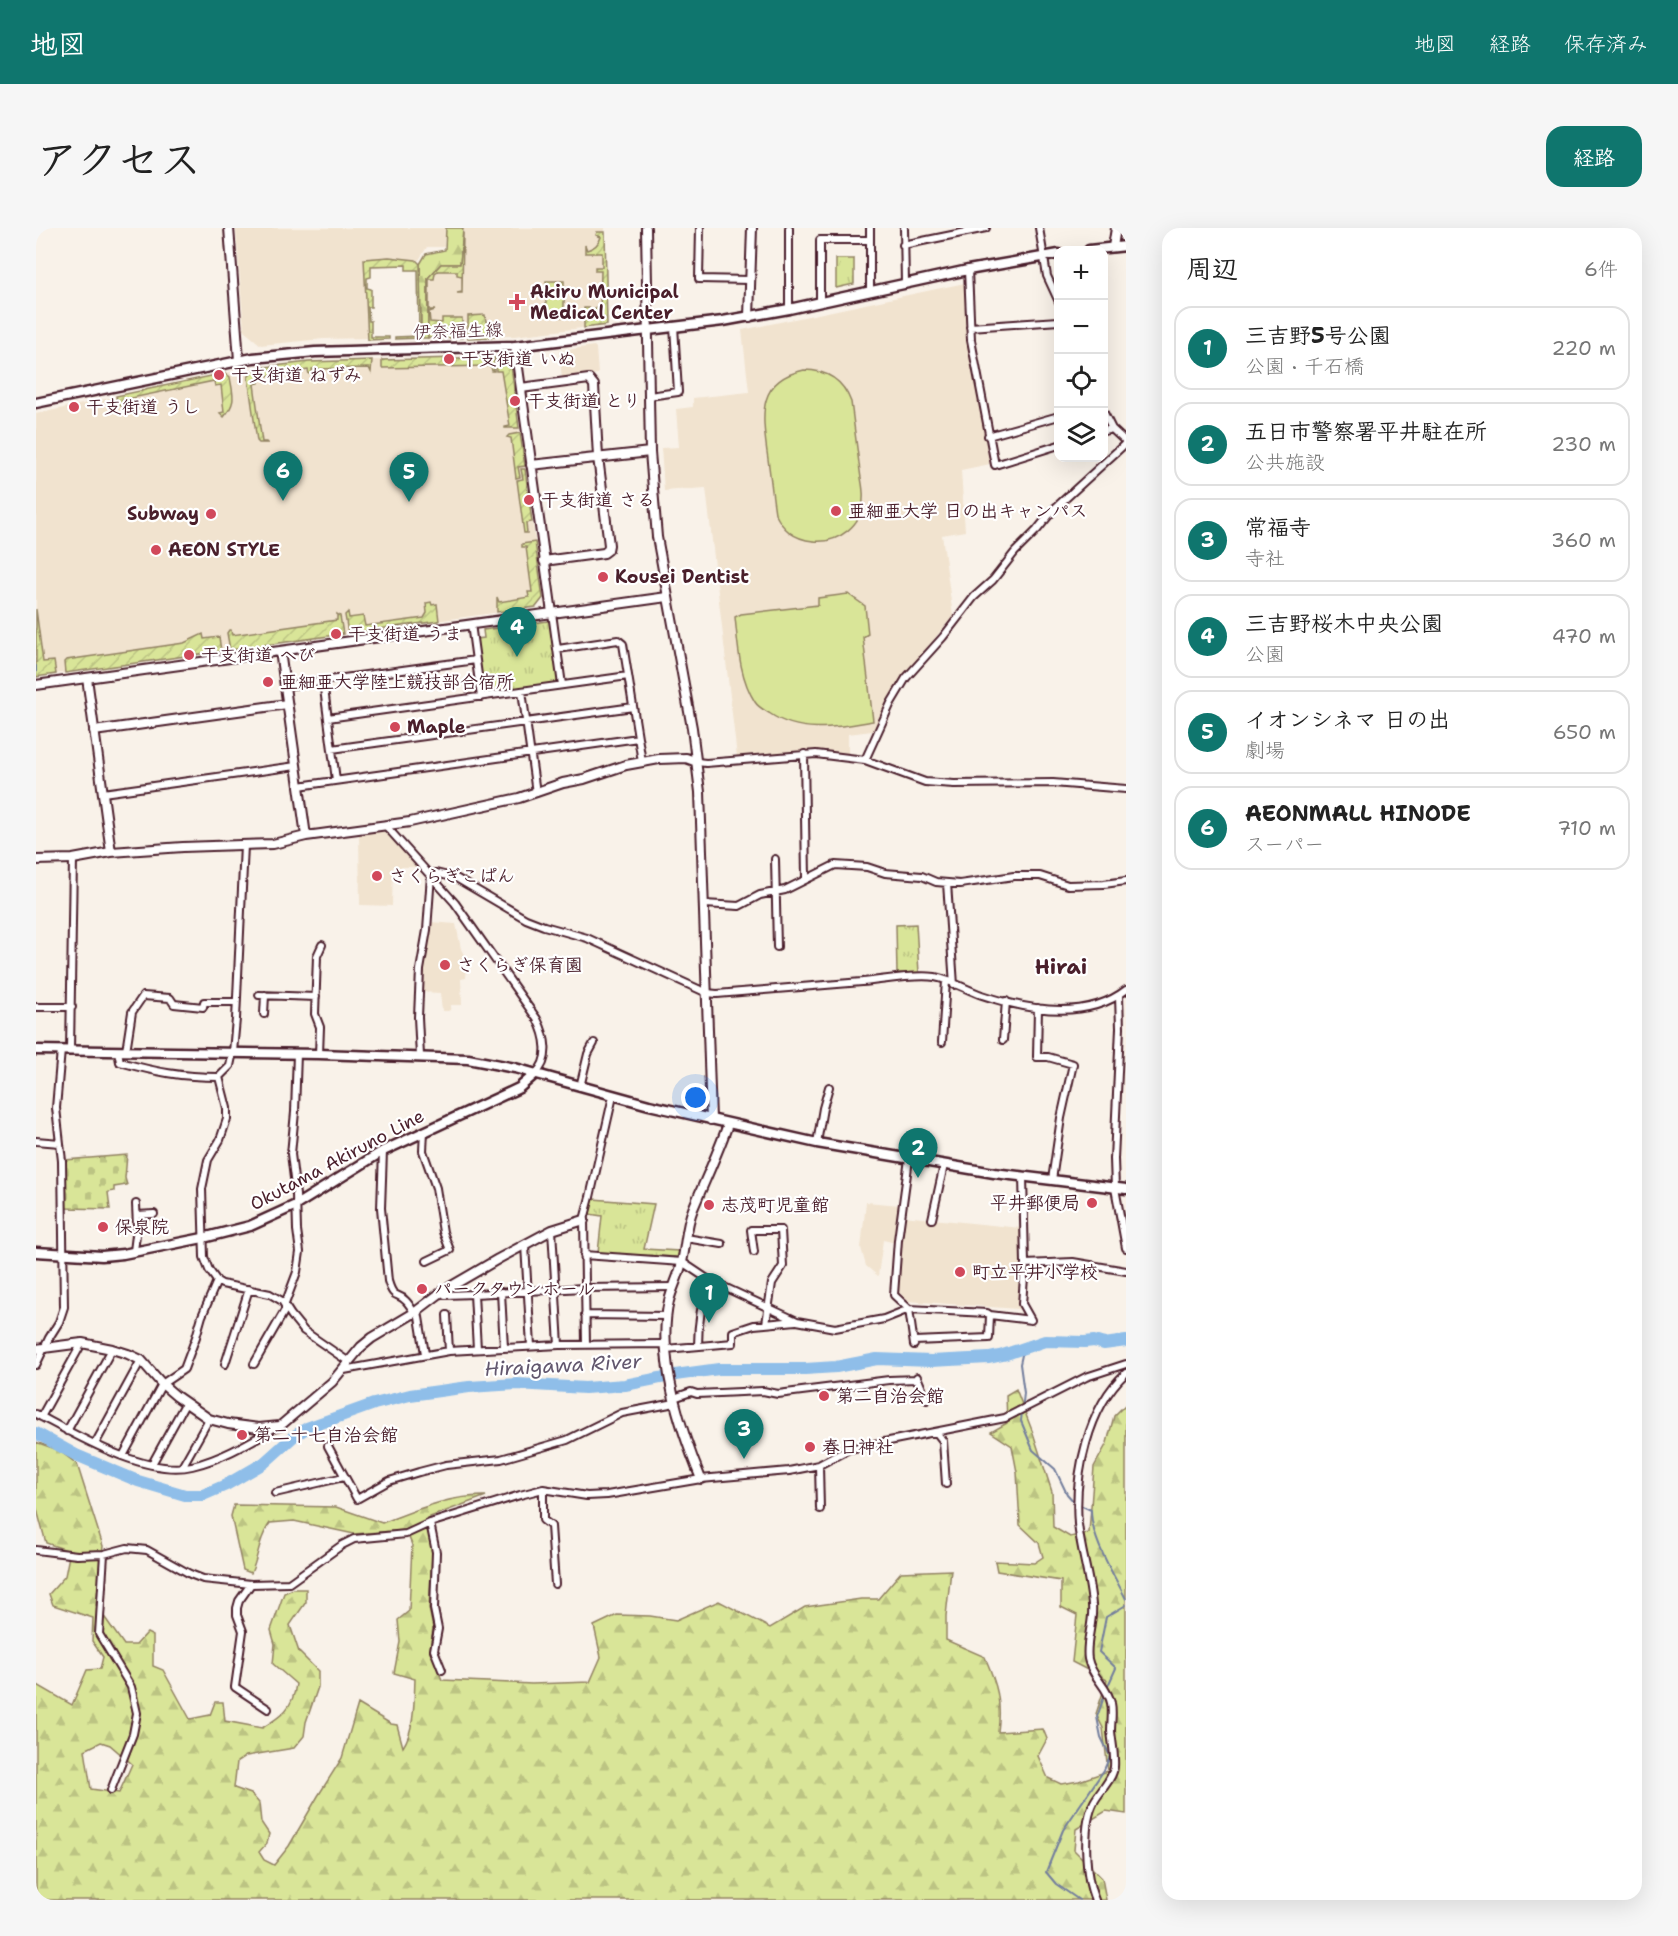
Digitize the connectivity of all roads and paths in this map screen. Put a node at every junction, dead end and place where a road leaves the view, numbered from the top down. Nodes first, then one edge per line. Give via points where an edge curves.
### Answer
1 (230, 228) edge
2 (646, 228) edge
3 (700, 228) edge
4 (752, 228) edge
5 (789, 228) edge
6 (870, 228) edge
7 (904, 228) edge
8 (986, 228) edge
9 (1039, 228) edge
10 (1116, 228) edge
11 (870, 240) junction
12 (903, 245) junction
13 (1126, 246) edge
14 (1113, 247) junction
15 (1108, 248) edge
16 (1054, 255) edge
17 (1043, 256) junction
18 (968, 270) junction
19 (750, 280) junction
20 (905, 283) junction
21 (870, 290) junction
22 (1058, 300) edge
23 (819, 302) junction
24 (789, 309) junction
25 (749, 317) junction
26 (1054, 321) edge
27 (674, 326) junction
28 (970, 327) junction
29 (647, 330) junction
30 (514, 346) junction
31 (239, 360) junction
32 (521, 388) junction
33 (649, 396) junction
34 (36, 403) edge
35 (1054, 417) edge
36 (1108, 420) edge
37 (1113, 429) junction
38 (1108, 430) edge
39 (988, 436) junction
40 (1126, 443) edge
41 (1054, 447) edge
42 (650, 452) junction
43 (598, 457) junction
44 (531, 465) junction
45 (544, 561) junction
46 (667, 597) junction
47 (552, 613) junction
48 (471, 624) junction
49 (558, 649) junction
50 (280, 651) junction
51 (476, 660) junction
52 (628, 676) junction
53 (87, 678) junction
54 (323, 681) junction
55 (36, 685) edge
56 (562, 685) junction
57 (285, 686) junction
58 (522, 691) junction
59 (481, 697) junction
60 (287, 704) junction
61 (633, 707) junction
62 (328, 718) junction
63 (526, 722) junction
64 (94, 732) junction
65 (639, 738) junction
66 (332, 749) junction
67 (531, 753) junction
68 (804, 754) junction
69 (866, 760) junction
70 (642, 762) junction
71 (697, 762) junction
72 (296, 766) junction
73 (336, 780) junction
74 (299, 786) junction
75 (1126, 789) edge
76 (103, 793) junction
77 (536, 793) junction
78 (385, 825) junction
79 (306, 836) junction
80 (244, 845) junction
81 (111, 852) junction
82 (73, 859) junction
83 (775, 859) dead end
84 (36, 860) edge
85 (431, 874) junction
86 (806, 878) junction
87 (1126, 881) edge
88 (947, 883) junction
89 (776, 892) junction
90 (704, 904) junction
91 (322, 945) dead end
92 (777, 947) dead end
93 (946, 981) junction
94 (954, 984) junction
95 (1126, 990) edge
96 (707, 993) junction
97 (1119, 996) junction
98 (316, 997) junction
99 (1006, 1001) junction
100 (236, 1002) junction
101 (36, 1007) edge
102 (72, 1007) junction
103 (1038, 1008) junction
104 (264, 1014) dead end
105 (1003, 1040) dead end
106 (594, 1042) dead end
107 (942, 1042) dead end
108 (36, 1050) edge
109 (66, 1050) junction
110 (122, 1051) junction
111 (233, 1052) junction
112 (297, 1053) junction
113 (319, 1053) junction
114 (420, 1056) junction
115 (535, 1074) junction
116 (219, 1077) junction
117 (580, 1087) junction
118 (829, 1087) dead end
119 (818, 1094) dead end
120 (827, 1095) junction
121 (613, 1096) junction
122 (711, 1120) junction
123 (728, 1124) junction
124 (424, 1131) junction
125 (36, 1141) edge
126 (60, 1143) junction
127 (817, 1143) junction
128 (383, 1151) junction
129 (909, 1160) junction
130 (944, 1165) junction
131 (1023, 1176) junction
132 (1052, 1180) junction
133 (1115, 1188) junction
134 (1126, 1189) edge
135 (136, 1204) dead end
136 (296, 1205) junction
137 (154, 1214) dead end
138 (137, 1215) junction
139 (932, 1219) dead end
140 (584, 1220) junction
141 (552, 1230) junction
142 (203, 1238) junction
143 (686, 1238) junction
144 (722, 1244) dead end
145 (525, 1245) junction
146 (1126, 1248) edge
147 (134, 1251) junction
148 (36, 1252) edge
149 (754, 1252) dead end
150 (63, 1254) junction
151 (584, 1255) junction
152 (427, 1261) dead end
153 (682, 1262) junction
154 (1024, 1264) junction
155 (1126, 1271) edge
156 (709, 1280) junction
157 (217, 1281) junction
158 (674, 1287) junction
159 (584, 1288) junction
160 (249, 1289) junction
161 (556, 1289) junction
162 (528, 1291) junction
163 (501, 1292) junction
164 (474, 1294) junction
165 (444, 1296) junction
166 (285, 1304) junction
167 (769, 1308) junction
168 (909, 1309) junction
169 (416, 1312) junction
170 (447, 1315) dead end
171 (585, 1315) junction
172 (990, 1315) junction
173 (666, 1316) junction
174 (797, 1321) junction
175 (766, 1324) junction
176 (82, 1342) junction
177 (586, 1344) junction
178 (559, 1345) junction
179 (531, 1346) junction
180 (698, 1346) junction
181 (665, 1347) junction
182 (45, 1348) junction
183 (504, 1348) junction
184 (112, 1349) junction
185 (477, 1349) junction
186 (36, 1350) edge
187 (449, 1351) junction
188 (425, 1354) junction
189 (141, 1360) junction
190 (350, 1362) junction
191 (225, 1364) dead end
192 (254, 1364) dead end
193 (1126, 1364) edge
194 (36, 1365) edge
195 (344, 1370) junction
196 (1126, 1373) edge
197 (162, 1384) junction
198 (675, 1399) junction
199 (927, 1400) dead end
200 (185, 1404) junction
201 (39, 1415) edge
202 (209, 1419) junction
203 (280, 1426) junction
204 (67, 1431) junction
205 (936, 1432) junction
206 (95, 1444) junction
207 (328, 1446) dead end
208 (123, 1456) junction
209 (152, 1464) junction
210 (819, 1466) junction
211 (182, 1467) junction
212 (344, 1477) junction
213 (701, 1479) junction
214 (946, 1484) dead end
215 (543, 1489) junction
216 (274, 1493) dead end
217 (820, 1509) dead end
218 (430, 1523) junction
219 (36, 1550) edge
220 (104, 1554) junction
221 (251, 1584) junction
222 (555, 1584) dead end
223 (441, 1670) dead end
224 (268, 1709) dead end
225 (111, 1790) dead end
226 (1095, 1900) edge

1 - 31 street
2 - 29 street
3 - 19 street via 699,279
4 - 19 street
5 - 24 street
6 - 11 street
7 - 12 street
8 - 12 street
9 - 17 street
10 - 14 street
11 - 21 street
11 - 23 street via 820,240
12 - 20 street
13 - 14 main road
14 - 15 main road
16 - 17 main road, 伊奈福生線
17 - 18 main road, 伊奈福生線
17 - 22 street
18 - 20 main road, 伊奈福生線
18 - 28 street
19 - 25 street
20 - 21 main road, 伊奈福生線
21 - 23 main road, 伊奈福生線
23 - 24 main road, 伊奈福生線
24 - 25 main road, 伊奈福生線
25 - 27 main road, 伊奈福生線
26 - 28 street
27 - 29 main road, 伊奈福生線
27 - 33 street via 678,392
28 - 39 street
29 - 30 main road, 伊奈福生線
29 - 33 street
30 - 31 main road, 伊奈福生線 via 315,352
30 - 32 street
31 - 34 main road, 伊奈福生線
32 - 43 street via 592,381
32 - 44 street
33 - 42 street
35 - 39 street
36 - 37 street
37 - 38 street
37 - 40 street
39 - 41 street via 995,465
40 - 69 street via 1054,509 906,678
42 - 43 street
42 - 46 street
43 - 44 street
43 - 45 street via 608,550
44 - 45 street
45 - 47 street
46 - 47 street
46 - 71 street
47 - 48 street
47 - 49 street
48 - 50 street
48 - 51 street
49 - 52 street via 618,640 623,644
49 - 56 street
50 - 53 street
50 - 57 street
51 - 54 street
51 - 59 street
52 - 56 street
52 - 61 street
53 - 55 street
53 - 64 street
54 - 57 street
54 - 62 street
56 - 58 street
57 - 60 street
58 - 59 street
58 - 63 street
59 - 62 street
60 - 64 street
60 - 72 street
61 - 63 street
61 - 65 street
62 - 66 street
63 - 66 street
63 - 67 street
64 - 76 street
65 - 67 street
65 - 70 street
66 - 73 street
67 - 73 street
67 - 77 street
68 - 69 street
68 - 71 street
68 - 86 street
69 - 75 street via 925,782 1053,783
70 - 71 street via 686,758
70 - 77 street
71 - 90 street
72 - 74 street
72 - 76 street
73 - 74 street
74 - 79 street
76 - 81 street
77 - 78 street
78 - 79 street
78 - 85 street
79 - 80 street via 273,844
80 - 81 street
80 - 100 street
81 - 82 street
82 - 84 street
82 - 102 street
83 - 89 street
85 - 96 street via 456,878 526,920 587,938
85 - 114 street via 420,970
85 - 115 street via 471,923 537,1019 545,1046 543,1066
86 - 88 street via 831,865 852,865
86 - 89 street
87 - 88 street via 1068,885 1040,876 1014,876
88 - 94 street
89 - 90 street via 739,906
89 - 92 street
90 - 96 street
91 - 98 street via 316,968
93 - 94 street
93 - 96 street via 935,977 898,978
93 - 107 street
94 - 99 street
95 - 97 street
96 - 122 street
97 - 103 street via 1078,1010
97 - 133 street
98 - 104 street via 262,995
98 - 113 street
99 - 103 street
99 - 105 street
100 - 110 street via 204,1002 204,1007 142,996 132,1012
100 - 111 street
101 - 102 street
102 - 109 street
103 - 132 street via 1037,1057 1073,1064 1060,1118
106 - 117 street
108 - 109 main road
109 - 110 main road
109 - 126 street via 56,1108
110 - 111 main road
110 - 116 street via 120,1062 149,1070
111 - 112 main road
111 - 116 street via 230,1066
112 - 113 main road
112 - 136 street via 291,1154
113 - 114 main road
114 - 115 main road via 484,1061
115 - 117 main road
115 - 124 main road, Okutama Akiruno Line via 519,1088
116 - 142 street via 227,1119 205,1174
117 - 121 main road
118 - 120 street
119 - 120 street
120 - 127 street
121 - 122 main road
121 - 140 street
122 - 123 main road
123 - 127 main road
123 - 143 street via 692,1211
124 - 128 main road, Okutama Akiruno Line
124 - 152 street via 423,1151 450,1250
125 - 126 street
126 - 150 street
127 - 129 main road
128 - 136 main road, Okutama Akiruno Line
128 - 169 street via 381,1208 388,1281 391,1291
129 - 130 main road
129 - 168 street via 894,1294
130 - 131 main road
130 - 139 street
131 - 132 main road
131 - 154 street
132 - 133 main road
133 - 134 main road
133 - 146 street
135 - 138 street
136 - 142 main road, Okutama Akiruno Line via 250,1226
136 - 166 street via 300,1252
137 - 138 street
138 - 147 street
140 - 141 street
140 - 151 street
141 - 145 street
141 - 161 street
142 - 147 main road, Okutama Akiruno Line
142 - 157 street via 208,1270
143 - 144 street
143 - 153 street
145 - 162 street
145 - 165 street
147 - 150 main road, Okutama Akiruno Line via 102,1256
148 - 150 main road, Okutama Akiruno Line
149 - 167 street via 751,1230 781,1230 783,1266 772,1283
150 - 182 street via 64,1307
151 - 153 street
151 - 159 street
153 - 156 street
153 - 158 street
154 - 155 street via 1073,1262
154 - 172 street via 1022,1305 1031,1320
156 - 167 street
156 - 180 street
157 - 160 street
157 - 197 street via 184,1369
158 - 159 street
158 - 173 street
159 - 161 street
159 - 171 street
160 - 166 street via 270,1294
160 - 191 street
161 - 162 street
161 - 178 street
162 - 163 street
162 - 179 street
163 - 164 street
163 - 183 street
164 - 165 street
164 - 185 street
165 - 169 street
166 - 190 street via 304,1331
166 - 192 street
167 - 174 street
167 - 175 street
168 - 172 street
168 - 172 street via 914,1343 989,1338
168 - 174 street via 884,1319 835,1329
169 - 188 street
169 - 190 street via 372,1338
170 - 187 street
171 - 173 street
171 - 177 street
173 - 181 street
174 - 175 street
175 - 180 street via 733,1332 733,1343
176 - 182 street
176 - 184 street
176 - 201 street
177 - 178 street
177 - 181 street
178 - 179 street
179 - 183 street
180 - 181 street
181 - 198 street
182 - 186 street
182 - 194 street
183 - 185 street
184 - 189 street
184 - 204 street
185 - 187 street
187 - 188 street
188 - 195 street
189 - 197 street
189 - 206 street
190 - 195 street
193 - 205 street via 1086,1377 1005,1418
195 - 203 street
196 - 226 street via 1093,1423 1081,1471 1077,1510 1093,1617 1088,1660 1111,1703 1114,1768 1092,1805 1086,1844 1089,1883
197 - 200 street
197 - 208 street
198 - 199 street via 691,1392 778,1394 917,1378
198 - 212 street via 622,1413 567,1440 501,1459 446,1465 389,1481 357,1499
198 - 213 street via 683,1436
200 - 202 street
200 - 209 street
201 - 204 street
202 - 203 street via 259,1428
202 - 211 street
203 - 211 street via 231,1452
204 - 206 street
205 - 210 street via 849,1449
205 - 214 street via 942,1441
206 - 208 street
207 - 212 street
208 - 209 street
209 - 211 street
210 - 213 street
210 - 217 street
212 - 216 street
213 - 215 street via 587,1496
215 - 218 street
215 - 222 street via 543,1520 551,1526
218 - 221 street via 406,1534 354,1539 289,1583
218 - 223 street via 438,1629 434,1650
219 - 220 street
220 - 221 street via 127,1548 147,1550 203,1579
220 - 225 street via 99,1634 131,1688 136,1713 133,1734
221 - 224 street via 237,1608 243,1631 235,1687

